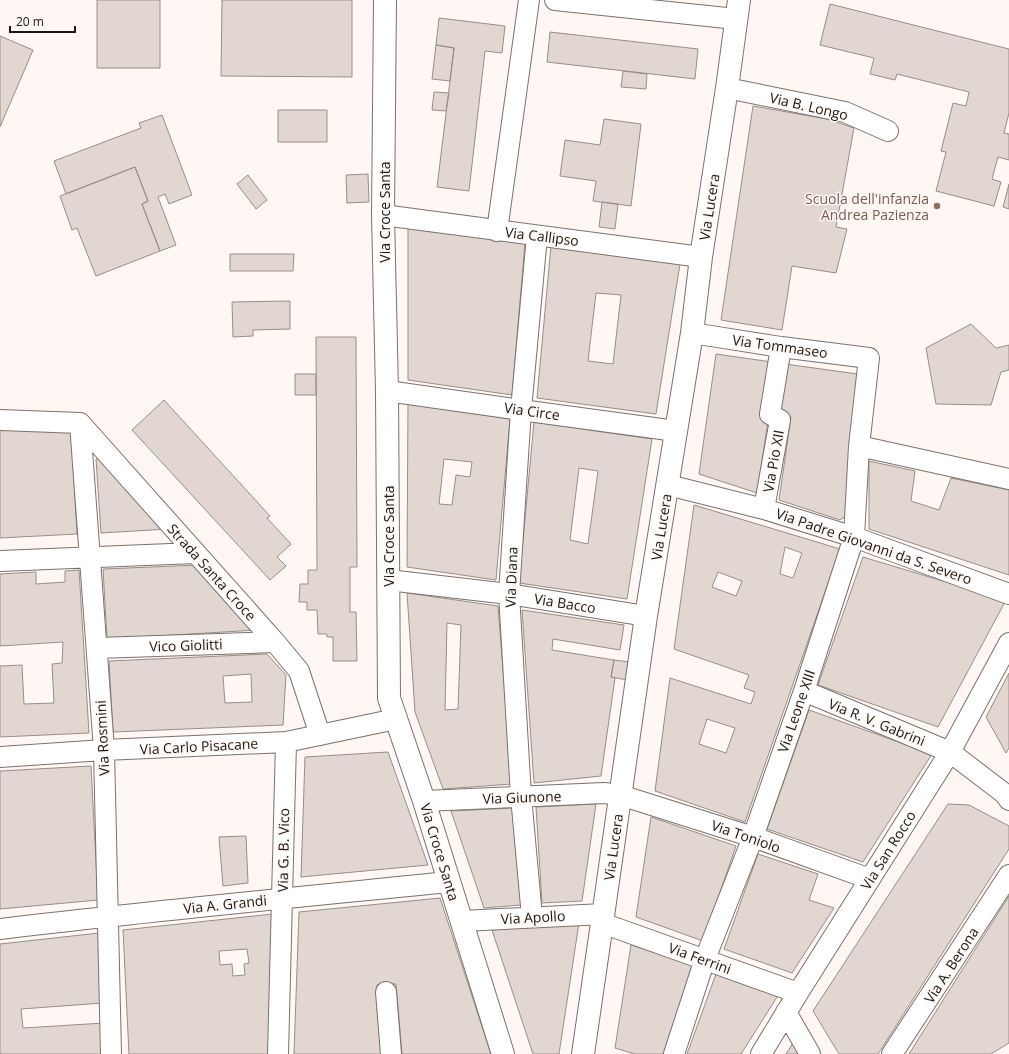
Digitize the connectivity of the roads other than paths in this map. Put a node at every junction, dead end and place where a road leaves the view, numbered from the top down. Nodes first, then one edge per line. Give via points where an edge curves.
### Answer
1 (385, 0) edge
2 (529, 0) edge
3 (554, 0) edge
4 (738, 10) edge
5 (727, 88) junction
6 (888, 131) dead end
7 (383, 215) junction
8 (497, 231) junction
9 (537, 236) junction
10 (701, 257) junction
11 (692, 333) junction
12 (781, 347) junction
13 (869, 358) joint
14 (388, 390) junction
15 (521, 410) junction
16 (0, 420) edge
17 (80, 423) junction
18 (676, 431) junction
19 (859, 446) junction
20 (1009, 479) edge
21 (668, 485) junction
22 (764, 509) junction
23 (854, 537) junction
24 (195, 553) junction
25 (90, 558) junction
26 (0, 561) edge
27 (388, 580) junction
28 (509, 594) junction
29 (1009, 594) edge
30 (646, 616) junction
31 (275, 642) junction
32 (1009, 643) edge
33 (97, 648) junction
34 (804, 692) junction
35 (396, 719) junction
36 (320, 735) junction
37 (286, 742) junction
38 (104, 750) junction
39 (950, 752) junction
40 (0, 757) edge
41 (1008, 794) edge
42 (620, 795) junction
43 (521, 796) junction
44 (424, 801) junction
45 (753, 837) junction
46 (1009, 875) edge
47 (870, 879) junction
48 (449, 882) junction
49 (282, 898) junction
50 (107, 916) junction
51 (532, 917) junction
52 (603, 919) junction
53 (462, 921) junction
54 (0, 929) edge
55 (706, 959) junction
56 (386, 992) dead end
57 (798, 993) junction
58 (786, 1012) junction
59 (111, 1054) edge
60 (278, 1054) edge
61 (391, 1054) edge
62 (503, 1054) edge
63 (582, 1054) edge
64 (674, 1054) edge
65 (761, 1054) edge
66 (810, 1054) edge
67 (892, 1054) edge

1 - 7 street, Via Croce Santa
2 - 8 street
3 - 4 street
4 - 5 street, Via Lucera
5 - 6 street, Via B. Longo via 845,112
5 - 10 street, Via Lucera
7 - 8 street, Via Callipso
7 - 14 street, Via Croce Santa
8 - 9 street, Via Callipso
9 - 10 street, Via Callipso
9 - 15 street, Via Diana
10 - 11 street, Via Lucera
11 - 12 street, Via Tommaseo
11 - 18 street, Via Lucera
12 - 13 street, Via Tommaseo
12 - 22 street, Via Pio XII via 770,414 780,420
13 - 19 street, Via Leone XIII
14 - 15 street, Via Circe
14 - 27 street, Via Croce Santa
15 - 18 street, Via Circe
15 - 28 street, Via Diana
16 - 17 street
17 - 24 street, Strada Santa Croce
17 - 25 street, Via Rosmini
18 - 21 street, Via Lucera
19 - 20 street
19 - 23 street, Via Leone XIII
21 - 22 street, Via Padre Giovanni da S. Severo
21 - 30 street, Via Lucera
22 - 23 street, Via Padre Giovanni da S. Severo
23 - 29 street, Via Padre Giovanni da S. Severo
23 - 34 street, Via Leone XIII
24 - 25 street
24 - 31 street, Strada Santa Croce
25 - 26 street
25 - 33 street, Via Rosmini
27 - 28 street, Via Bacco
27 - 35 street, Via Croce Santa via 389,698
28 - 30 street, Via Bacco
28 - 43 street, Via Diana
30 - 42 street, Via Lucera
31 - 33 street, Vico Giolitti
31 - 36 street, Strada Santa Croce via 298,672
32 - 39 street, Via San Rocco
33 - 38 street, Via Rosmini
34 - 39 street, Via R. V. Gabrini
34 - 45 street, Via Leone XIII
35 - 36 street, Via Carlo Pisacane
35 - 44 street, Via Croce Santa
36 - 37 street, Via Carlo Pisacane
37 - 38 street, Via Carlo Pisacane
37 - 49 street, Via G. B. Vico
38 - 40 street, Via Carlo Pisacane
38 - 50 street, Via Rosmini
39 - 41 street, Via R. V. Gabrini
39 - 47 street, Via San Rocco
42 - 43 street, Via Giunone via 604,793
42 - 45 street, Via Toniolo
42 - 52 street, Via Lucera
43 - 44 street, Via Giunone
43 - 51 street, Via Diana
44 - 48 street, Via Croce Santa
45 - 47 street, Via Toniolo
45 - 55 street, Via Leone XIII
46 - 67 street, Via A. Berona
47 - 57 street, Via San Rocco
48 - 49 street, Via A. Grandi
48 - 53 street, Via Croce Santa
49 - 50 street, Via A. Grandi
49 - 60 street, Via G. B. Vico
50 - 54 street, Via A. Grandi
50 - 59 street, Via Rosmini
51 - 52 street, Via Apollo
51 - 53 street, Via Apollo
52 - 55 street, Via Ferrini
52 - 63 street, Via Lucera
53 - 62 street, Via Croce Santa
55 - 57 street, Via Ferrini
55 - 64 street, Via Leone XIII
56 - 61 street
57 - 58 street, Via San Rocco
58 - 65 street, Via San Rocco
58 - 66 street

